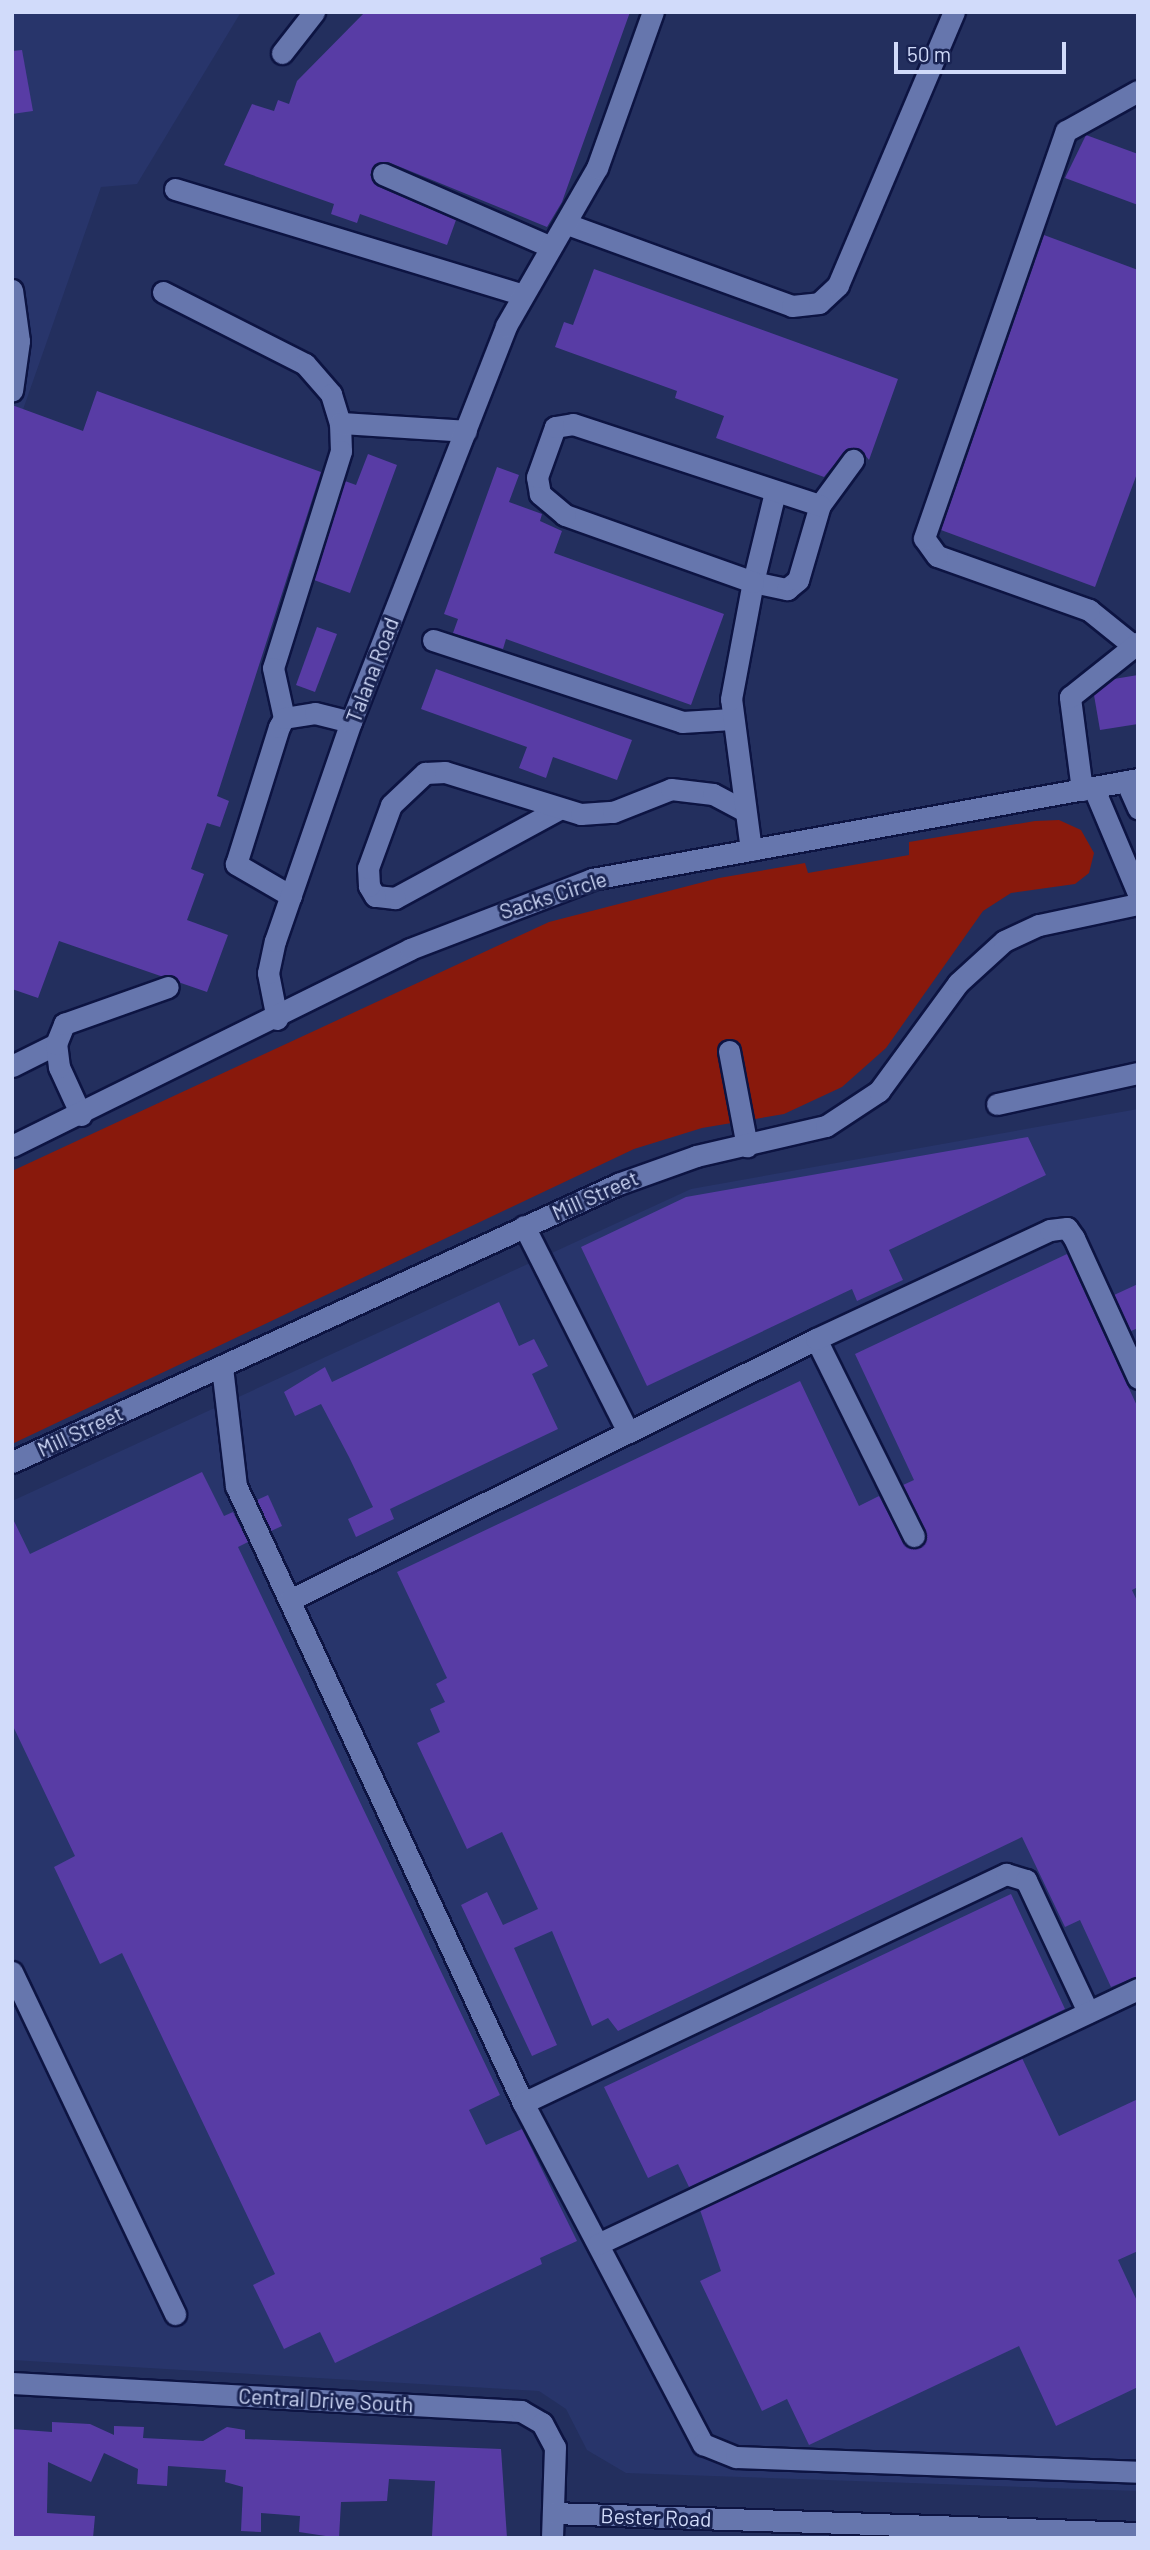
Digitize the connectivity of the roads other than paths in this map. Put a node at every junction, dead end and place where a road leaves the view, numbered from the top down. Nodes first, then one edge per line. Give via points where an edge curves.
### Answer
1 (314, 12) edge
2 (653, 12) edge
3 (954, 12) edge
4 (282, 53) dead end
5 (1138, 91) edge
6 (383, 174) dead end
7 (175, 189) dead end
8 (568, 225) junction
9 (551, 247) junction
10 (12, 290) edge
11 (163, 292) dead end
12 (520, 294) junction
13 (12, 391) edge
14 (341, 423) junction
15 (466, 431) junction
16 (853, 460) dead end
17 (775, 492) junction
18 (820, 505) junction
19 (753, 582) junction
20 (433, 640) dead end
21 (1134, 643) edge
22 (284, 718) junction
23 (732, 719) junction
24 (351, 722) junction
25 (1132, 780) edge
26 (1088, 789) junction
27 (1138, 808) edge
28 (559, 809) junction
29 (741, 809) junction
30 (751, 850) junction
31 (1138, 893) edge
32 (291, 896) junction
33 (1138, 904) edge
34 (168, 986) dead end
35 (277, 1019) junction
36 (56, 1044) junction
37 (729, 1051) dead end
38 (12, 1066) edge
39 (1138, 1073) edge
40 (996, 1104) dead end
41 (80, 1115) junction
42 (12, 1146) edge
43 (747, 1146) junction
44 (524, 1226) junction
45 (816, 1339) junction
46 (222, 1367) junction
47 (1138, 1378) edge
48 (628, 1432) junction
49 (12, 1462) edge
50 (914, 1536) dead end
51 (290, 1600) junction
52 (12, 1972) edge
53 (1138, 1989) edge
54 (1088, 2012) junction
55 (523, 2103) junction
56 (598, 2244) junction
57 (174, 2314) dead end
58 (12, 2383) edge
59 (1133, 2469) edge
60 (553, 2513) junction
61 (646, 2527) edge
62 (993, 2533) edge
63 (1138, 2533) edge
64 (552, 2538) edge

1 - 4 street
2 - 8 street, Talana Road via 597,168
3 - 8 street via 838,285 819,303 792,306
5 - 21 street via 1066,131 924,538 936,556 1089,610
6 - 9 street
7 - 12 street
8 - 9 street, Talana Road
9 - 12 street, Talana Road
10 - 13 street via 19,341
11 - 14 street via 305,364 331,394
12 - 15 street, Talana Road
14 - 15 street
14 - 22 street via 341,452 273,668
15 - 24 street, Talana Road
16 - 18 street
17 - 18 street
17 - 19 street
17 - 19 street via 573,424 555,427 537,477 540,494 565,515
18 - 19 street via 793,586
19 - 23 street
20 - 23 street via 682,722
21 - 26 street via 1070,697
22 - 24 street via 315,713
22 - 32 street via 236,864
23 - 29 street
24 - 32 street, Talana Road
25 - 26 street, Sacks Circle
25 - 27 street
26 - 30 street, Sacks Circle
26 - 31 street
28 - 28 street via 445,772 425,773 391,805 368,868 369,886 383,899 396,898
28 - 29 street via 597,815 657,793 689,789
29 - 30 street
30 - 35 street, Sacks Circle via 593,879 525,902 410,950
32 - 35 street, Talana Road via 268,973
33 - 43 street, Mill Street via 1039,925 1004,941 958,983 870,1099 826,1126
34 - 36 street via 80,1014 64,1024
35 - 41 street, Sacks Circle
36 - 38 street
36 - 41 street
37 - 43 street
39 - 40 street
41 - 42 street, Sacks Circle
43 - 44 street, Mill Street via 661,1167
44 - 46 street, Mill Street
44 - 48 street
45 - 47 street via 1067,1228
45 - 48 street
45 - 50 street
46 - 49 street, Mill Street
46 - 51 street via 236,1486
48 - 51 street
51 - 55 street
52 - 57 street
53 - 54 street
54 - 55 street via 1026,1880 1006,1874
54 - 56 street
55 - 56 street
56 - 59 street via 693,2428 714,2454
58 - 60 street, Central Drive South via 521,2411 542,2423 555,2447
60 - 61 street, Bester Road
60 - 64 street, Central Drive South
61 - 62 street, Bester Road
62 - 63 street, Bester Road

